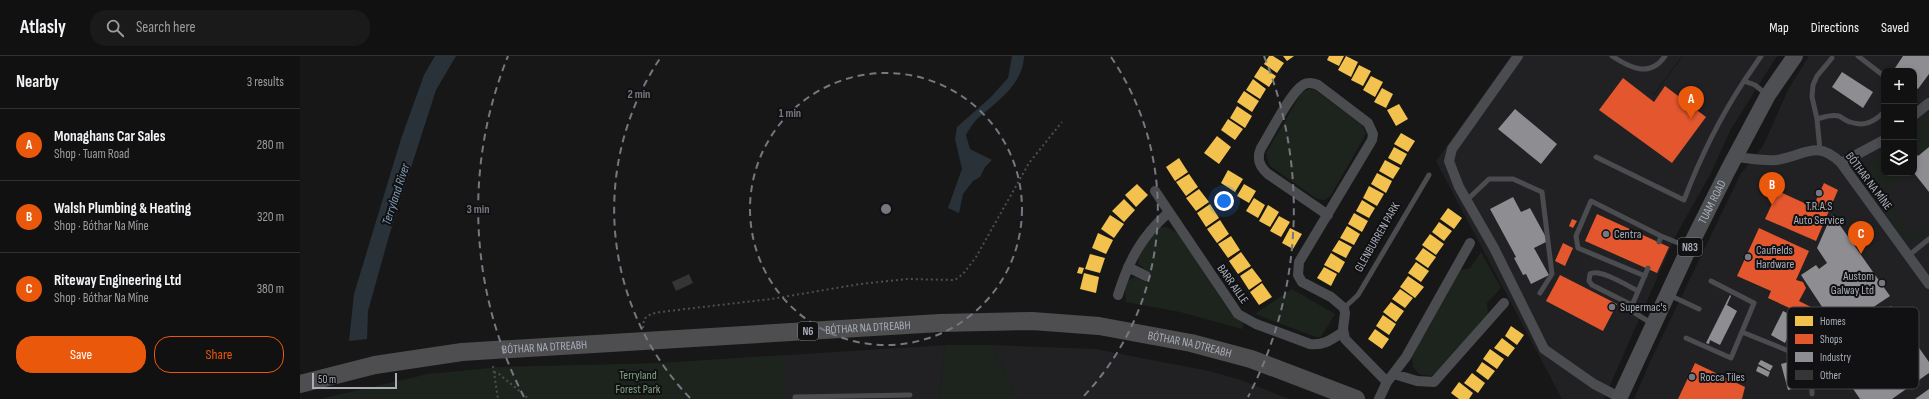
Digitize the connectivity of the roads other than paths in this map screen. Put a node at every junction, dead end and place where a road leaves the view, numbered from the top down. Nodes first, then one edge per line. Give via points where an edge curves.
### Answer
1 (1518, 56) edge
2 (1612, 56) edge
3 (1665, 56) edge
4 (1761, 56) edge
5 (1795, 56) edge
6 (1860, 56) edge
7 (1832, 58) dead end
8 (1881, 74) edge
9 (1744, 82) junction
10 (1768, 95) junction
11 (1929, 103) edge
12 (1917, 113) edge
13 (1881, 114) edge
14 (1817, 119) junction
15 (1881, 142) edge
16 (1820, 150) junction
17 (1596, 156) dead end
18 (1736, 157) junction
19 (1841, 163) junction
20 (1429, 175) dead end
21 (1155, 191) dead end
22 (1467, 200) junction
23 (1169, 212) junction
24 (1328, 215) junction
25 (1661, 236) junction
26 (1929, 240) edge
27 (1659, 242) dead end
28 (1470, 244) dead end
29 (1689, 248) junction
30 (1908, 256) junction
31 (1128, 267) junction
32 (1648, 268) dead end
33 (1146, 276) dead end
34 (1645, 276) junction
35 (1711, 282) dead end
36 (1929, 284) edge
37 (1638, 291) junction
38 (1540, 293) dead end
39 (1668, 294) junction
40 (1118, 295) dead end
41 (1504, 303) dead end
42 (1632, 305) junction
43 (1344, 308) junction
44 (1699, 309) dead end
45 (1654, 325) junction
46 (1343, 332) junction
47 (1742, 332) junction
48 (1686, 338) dead end
49 (1787, 350) edge
50 (1394, 374) junction
51 (1387, 382) junction
52 (300, 384) edge
53 (1812, 389) edge
54 (1812, 394) dead end
55 (910, 395) dead end
56 (1620, 398) edge
57 (795, 399) edge
58 (1356, 399) edge
59 (1379, 399) edge

1 - 22 street via 1452,149 1449,161
2 - 3 lane via 1628,67 1644,70 1659,65
4 - 9 lane
5 - 10 main road, TUAM ROAD / N83
6 - 8 lane
7 - 14 lane via 1813,85 1812,97
9 - 10 lane via 1755,85
9 - 17 lane via 1699,160 1684,200
10 - 18 main road, TUAM ROAD / N83
11 - 12 street
13 - 14 lane via 1865,124 1849,122 1838,116
14 - 16 lane
15 - 19 street
16 - 18 street via 1808,150 1777,160
16 - 19 street, BÓTHAR NA MÍNE via 1829,153
18 - 29 main road, TUAM ROAD / N83
19 - 30 street, BÓTHAR NA MÍNE
20 - 43 lane, GLENBURREN PARK via 1358,296
21 - 23 street, BARR AILLE
22 - 38 lane via 1489,179 1513,179 1542,192 1552,274
22 - 56 street via 1544,349 1594,384
23 - 31 street via 1146,235
23 - 46 street, BARR AILLE via 1238,314 1256,324 1310,344 1327,343
24 - 24 street via 1372,140 1373,134 1368,123 1318,85 1303,84 1295,92 1258,154 1262,169
24 - 43 street via 1300,262 1298,275 1302,282 1331,297
25 - 27 lane
25 - 29 lane
25 - 34 lane via 1591,202 1576,236 1578,248
26 - 30 lane
28 - 50 street
29 - 39 main road, TUAM ROAD / N83
30 - 36 street, BÓTHAR NA MÍNE
31 - 33 street
31 - 40 street
32 - 34 lane
34 - 37 lane
35 - 47 lane via 1754,303
37 - 42 lane
37 - 42 lane via 1602,273 1590,274 1592,285
39 - 44 lane
39 - 45 main road, TUAM ROAD / N83
41 - 50 street via 1434,382 1417,382
42 - 45 lane via 1630,310
43 - 46 street
45 - 56 main road, TUAM ROAD / N83
46 - 51 street via 1345,339 1357,353
47 - 48 lane via 1731,358
47 - 49 lane
50 - 51 street
51 - 59 street
52 - 58 highway, BÓTHAR NA DTREABH / N6 via 375,365 444,354 961,322 1018,321 1077,323 1160,337 1243,357
53 - 54 lane
55 - 57 lane via 794,397

